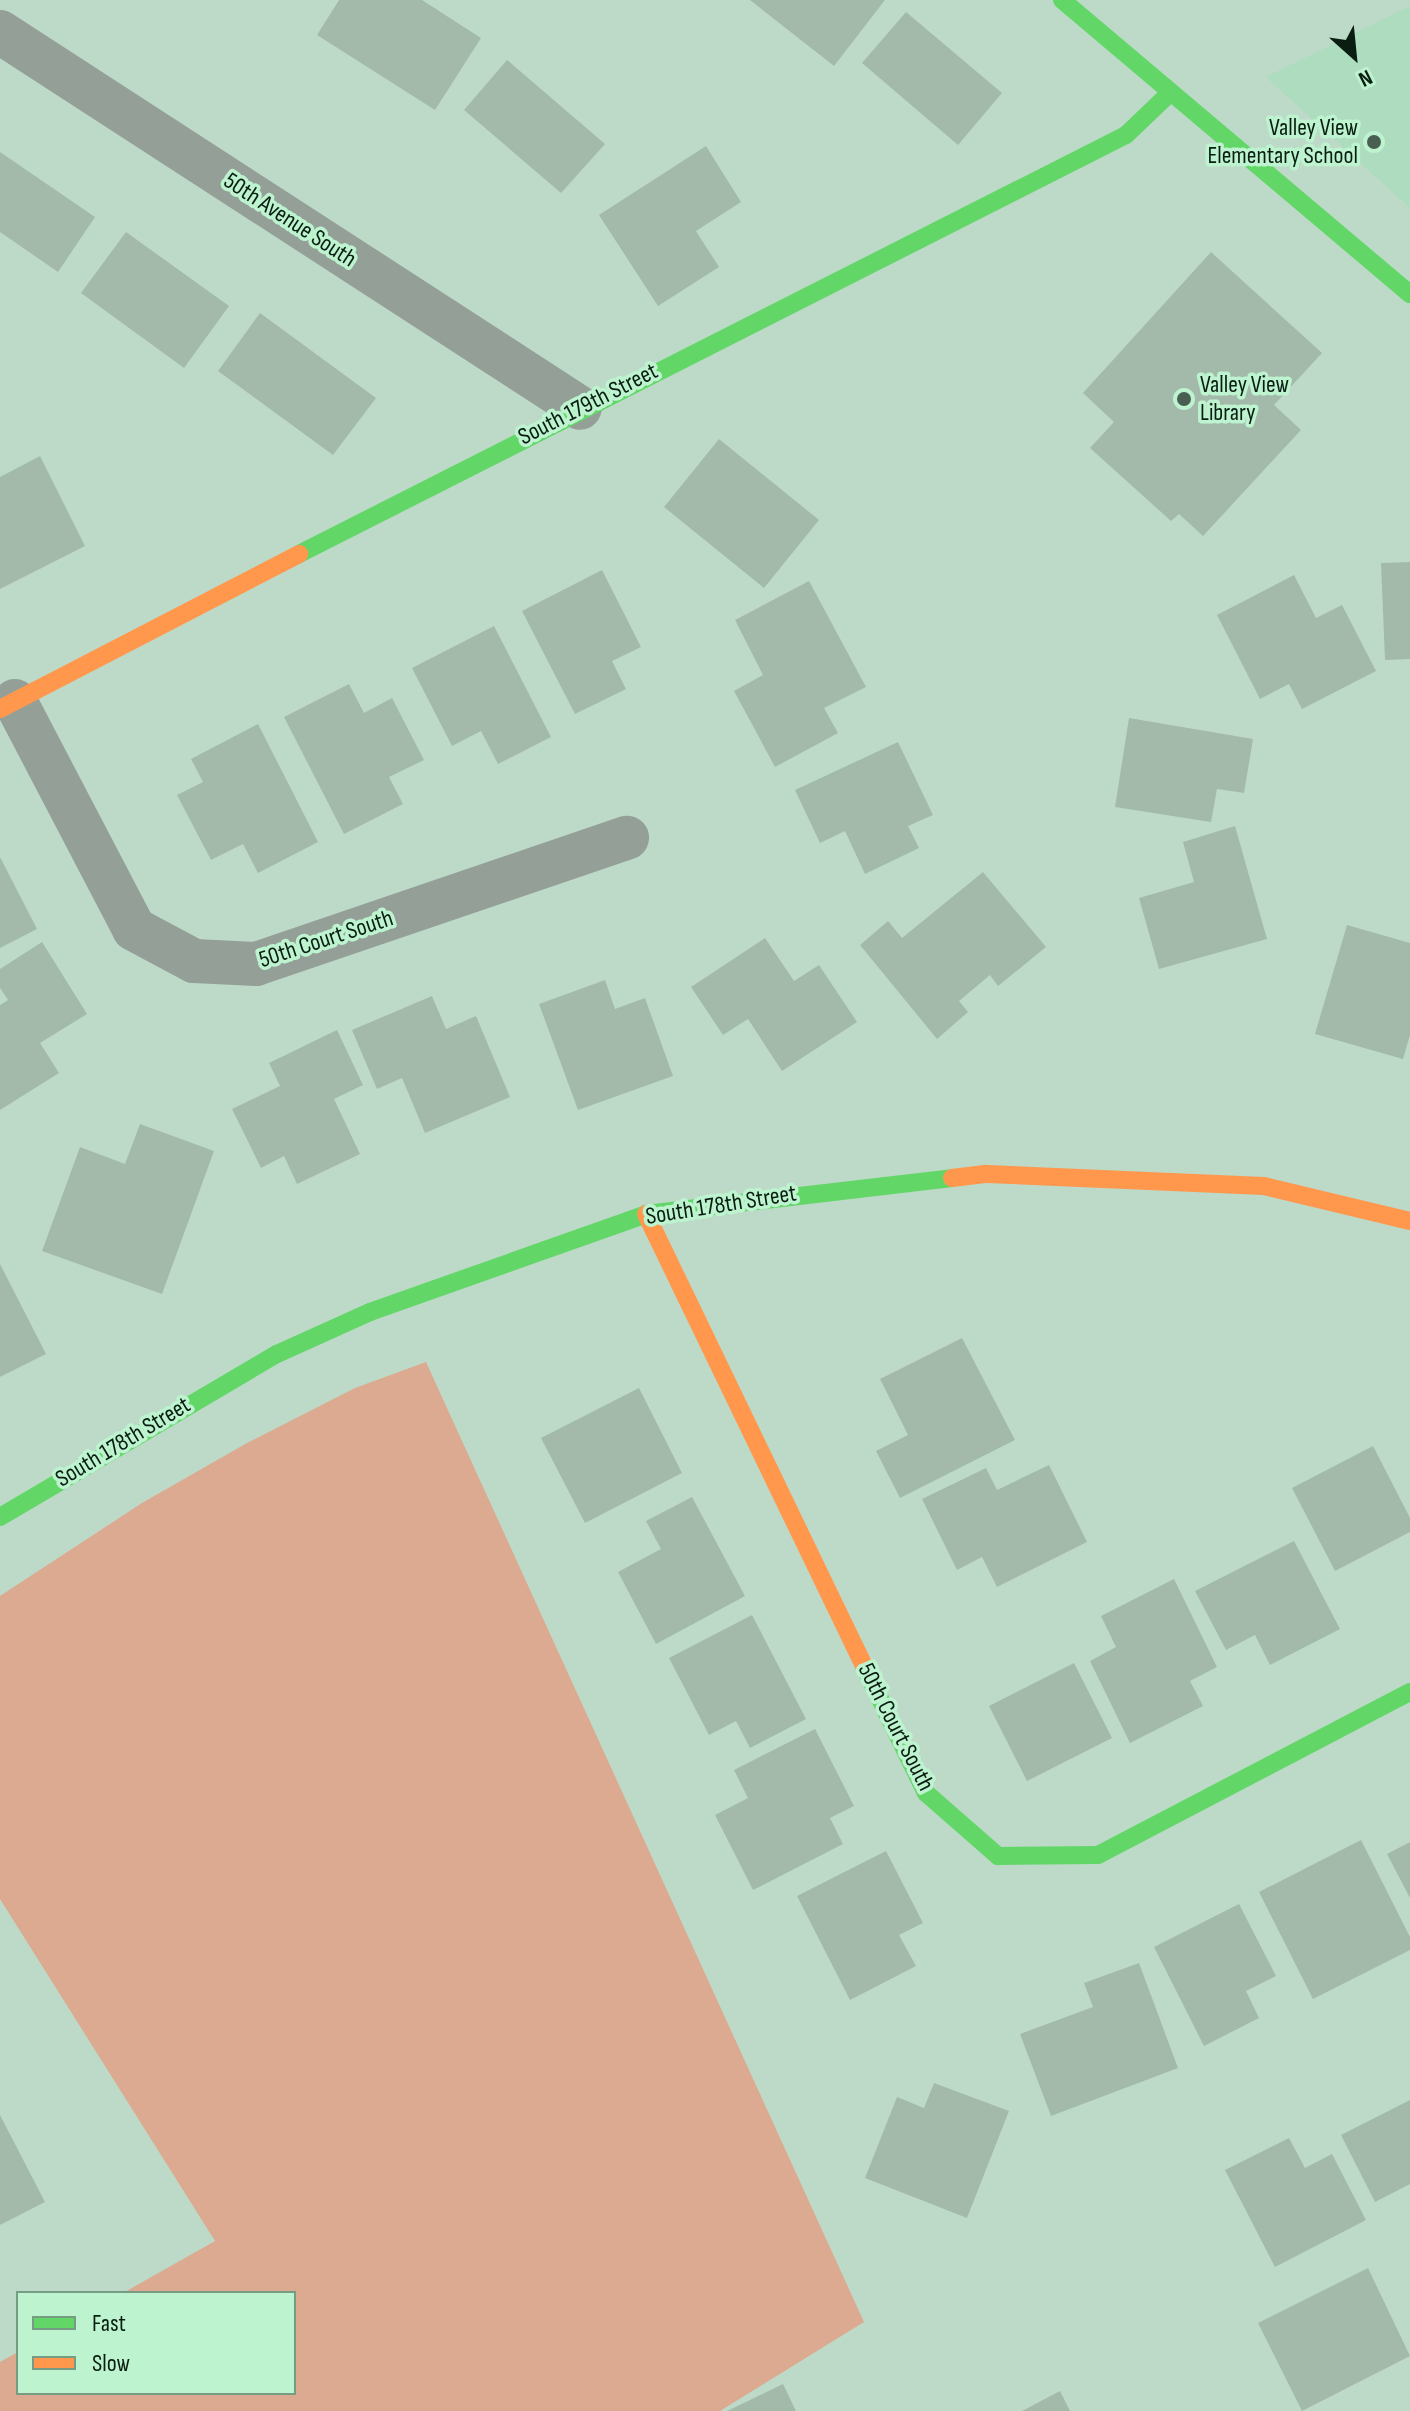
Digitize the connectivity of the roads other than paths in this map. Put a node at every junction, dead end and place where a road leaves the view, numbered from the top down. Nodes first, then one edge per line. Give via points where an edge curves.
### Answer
1 (1062, 0) edge
2 (0, 32) edge
3 (1170, 93) junction
4 (1410, 294) edge
5 (580, 408) junction
6 (7, 705) edge
7 (627, 838) dead end
8 (646, 1214) junction
9 (1410, 1221) edge
10 (0, 1517) edge
11 (1410, 1692) edge

1 - 3 street
2 - 5 street, 50th Avenue South
3 - 4 street
3 - 5 street, South 179th Street via 1126,135
5 - 6 street, South 179th Street
6 - 7 street, 50th Court South via 134,929 194,961 256,964
8 - 9 street, South 178th Street via 987,1174 1264,1186
8 - 10 street, South 178th Street via 370,1312 277,1354 173,1410
8 - 11 street, 50th Court South via 926,1793 998,1856 1098,1855

